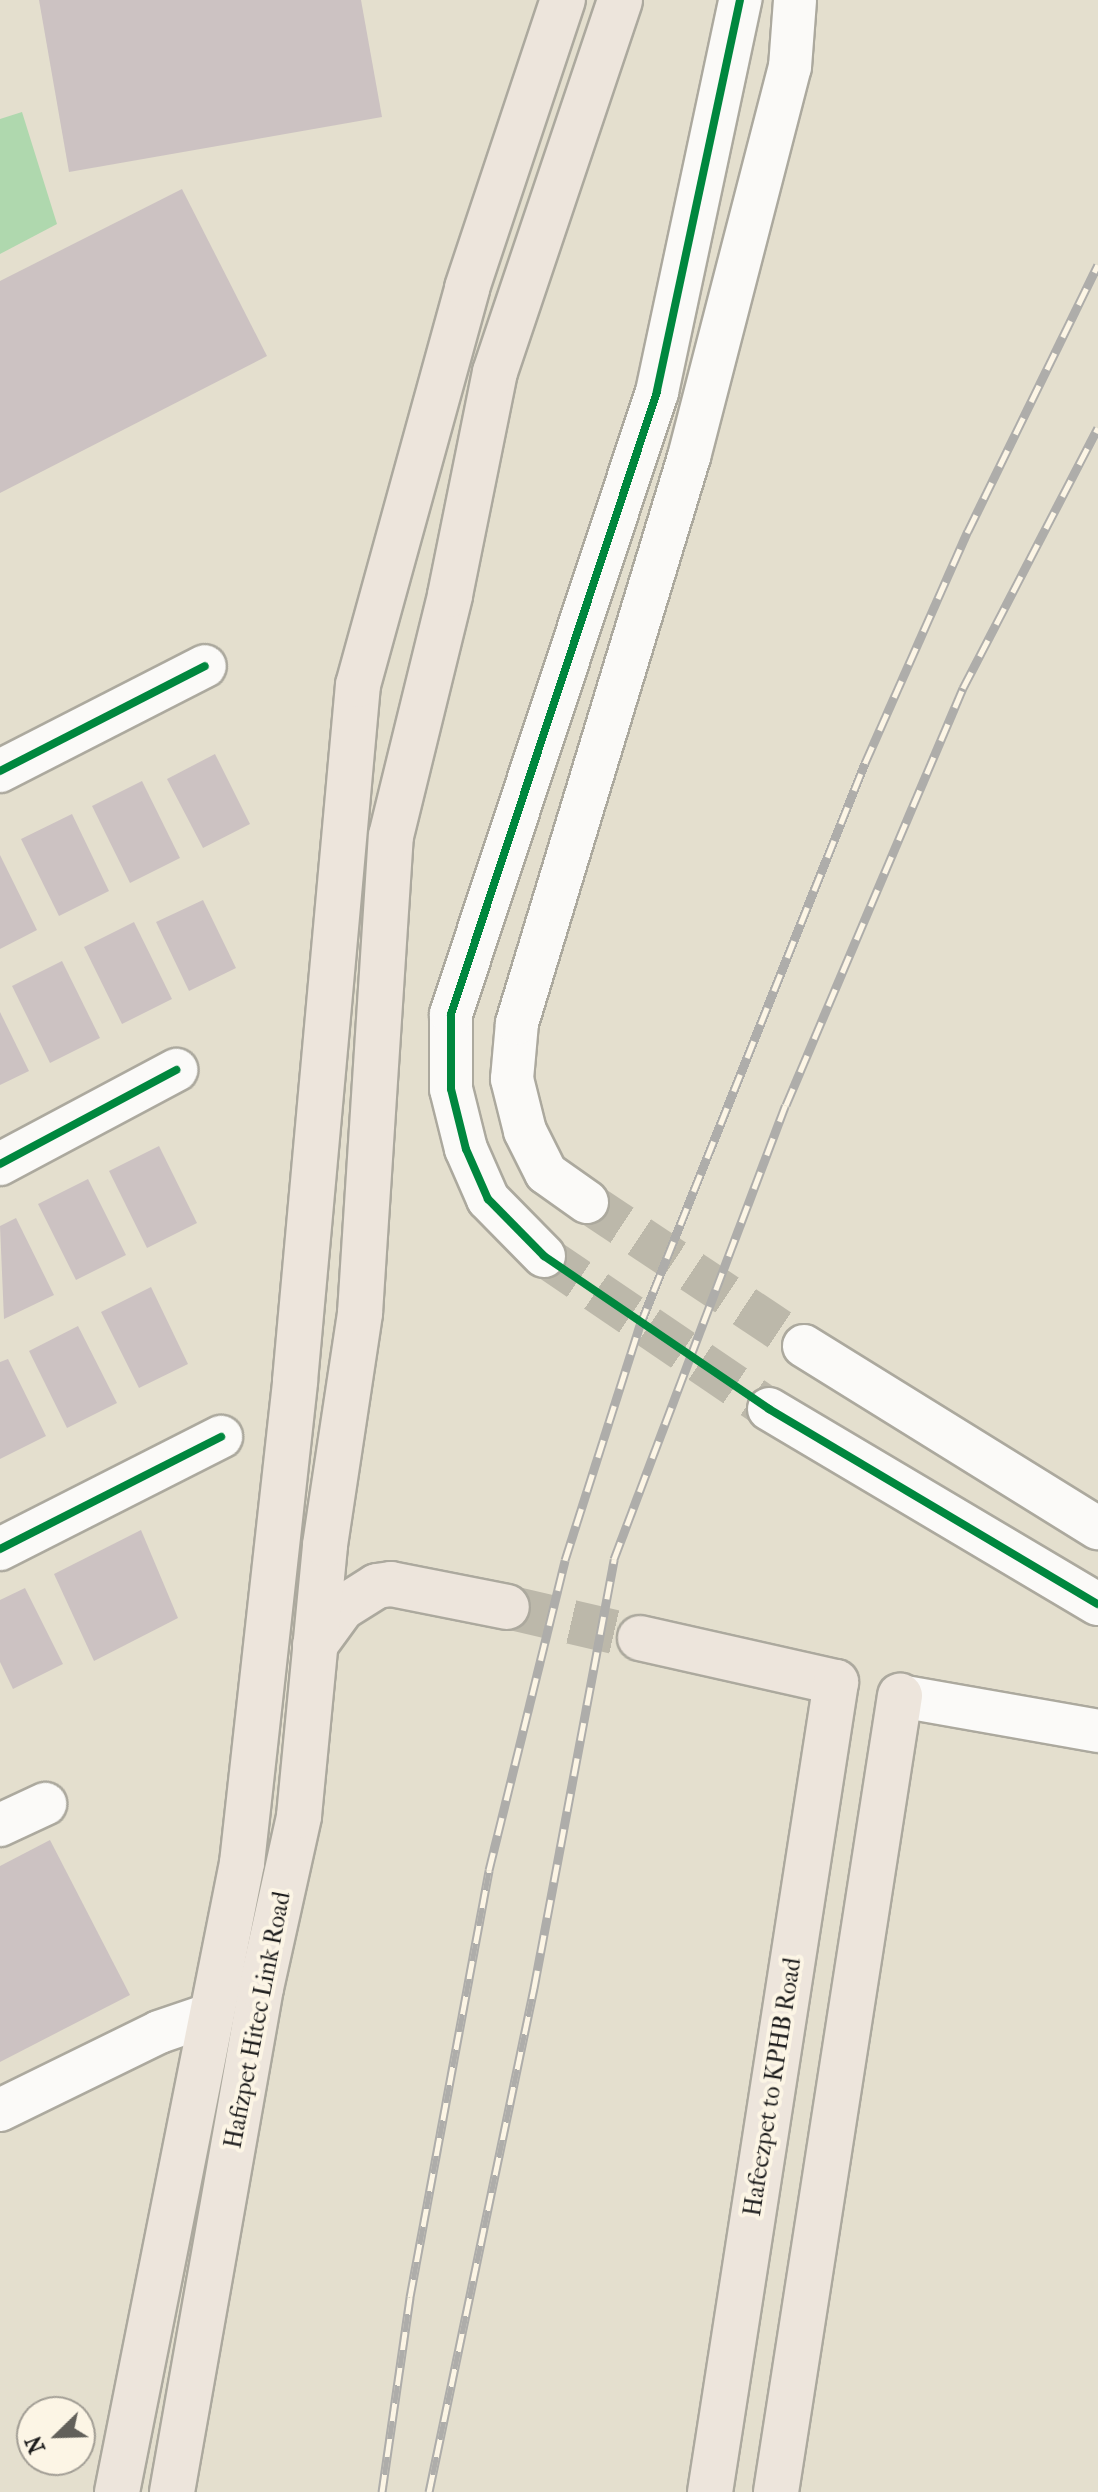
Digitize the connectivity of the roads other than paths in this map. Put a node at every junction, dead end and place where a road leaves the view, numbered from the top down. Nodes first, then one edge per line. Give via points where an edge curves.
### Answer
1 (563, 0) edge
2 (620, 0) edge
3 (740, 0) edge
4 (795, 0) edge
5 (205, 666) dead end
6 (0, 771) edge
7 (176, 1070) dead end
8 (0, 1164) edge
9 (587, 1202) tunnel mouth
10 (544, 1256) tunnel mouth
11 (804, 1346) tunnel mouth
12 (769, 1409) tunnel mouth
13 (221, 1437) dead end
14 (1098, 1528) edge
15 (0, 1549) edge
16 (1098, 1604) edge
17 (507, 1607) tunnel mouth
18 (640, 1638) tunnel mouth
19 (315, 1645) junction
20 (900, 1696) joint
21 (1098, 1731) edge
22 (45, 1804) dead end
23 (0, 1825) edge
24 (212, 2014) junction
25 (0, 2110) edge
26 (117, 2492) edge
27 (172, 2492) edge
28 (710, 2492) edge
29 (776, 2492) edge

1 - 24 main road via 467,288 358,685 295,1381 244,1848
2 - 19 main road, Hafizpet Hitec Link Road via 495,372 450,595 391,836 360,1313
3 - 10 street via 657,392 451,1014 451,1089 466,1149 488,1199
4 - 9 street via 790,67 689,457 517,1023 512,1079 525,1131 546,1173
5 - 6 street
7 - 8 street
11 - 14 street
12 - 16 street
13 - 15 street
17 - 19 main road via 391,1584 377,1586 342,1608
18 - 28 main road, Hafeezpet to KPHB Road via 836,1682
19 - 27 main road, Hafizpet Hitec Link Road via 299,1816 261,1988
20 - 21 street
20 - 29 main road
22 - 23 street
24 - 25 street via 159,2032
24 - 26 main road

